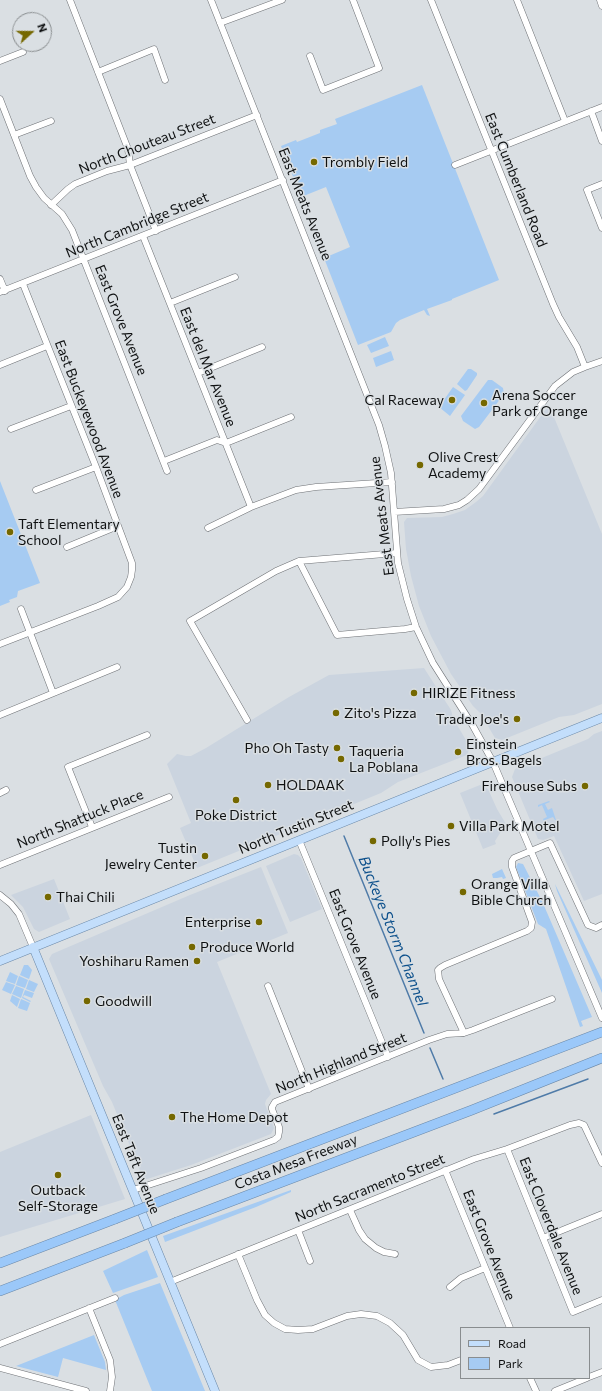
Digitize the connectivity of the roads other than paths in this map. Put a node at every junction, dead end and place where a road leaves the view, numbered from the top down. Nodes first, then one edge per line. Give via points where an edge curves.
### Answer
1 (70, 0) edge
2 (211, 0) edge
3 (282, 0) edge
4 (353, 0) edge
5 (431, 0) edge
6 (517, 0) edge
7 (600, 0) edge
8 (602, 6) edge
9 (220, 23) junction
10 (23, 52) dead end
11 (310, 56) dead end
12 (0, 61) edge
13 (98, 72) junction
14 (165, 80) dead end
15 (0, 99) edge
16 (602, 107) edge
17 (591, 111) junction
18 (257, 115) junction
19 (51, 120) dead end
20 (565, 121) junction
21 (14, 135) junction
22 (602, 141) edge
23 (492, 151) junction
24 (130, 165) junction
25 (455, 165) dead end
26 (283, 180) junction
27 (602, 184) edge
28 (51, 205) junction
29 (602, 228) edge
30 (156, 231) junction
31 (143, 236) junction
32 (84, 259) junction
33 (235, 277) dead end
34 (0, 279) edge
35 (23, 284) junction
36 (2, 292) edge
37 (170, 303) junction
38 (47, 346) junction
39 (262, 347) dead end
40 (602, 361) edge
41 (0, 365) edge
42 (585, 366) junction
43 (198, 373) junction
44 (71, 406) junction
45 (291, 417) dead end
46 (11, 429) dead end
47 (226, 443) junction
48 (164, 461) junction
49 (96, 467) junction
50 (167, 471) dead end
51 (392, 482) junction
52 (36, 490) dead end
53 (251, 507) junction
54 (394, 512) junction
55 (118, 526) junction
56 (208, 528) dead end
57 (67, 547) dead end
58 (397, 553) junction
59 (299, 562) junction
60 (21, 609) dead end
61 (416, 627) junction
62 (30, 632) junction
63 (0, 644) edge
64 (117, 667) dead end
65 (53, 693) junction
66 (0, 715) edge
67 (602, 718) edge
68 (247, 720) dead end
69 (147, 735) dead end
70 (493, 762) junction
71 (169, 796) dead end
72 (92, 827) junction
73 (299, 840) junction
74 (530, 851) junction
75 (0, 865) edge
76 (0, 895) edge
77 (602, 925) edge
78 (34, 947) junction
79 (0, 961) edge
80 (268, 986) dead end
81 (552, 999) dead end
82 (601, 1015) edge
83 (464, 1032) junction
84 (602, 1032) edge
85 (388, 1057) junction
86 (602, 1058) edge
87 (309, 1089) junction
88 (507, 1149) junction
89 (602, 1163) edge
90 (445, 1170) junction
91 (133, 1190) junction
92 (350, 1210) junction
93 (602, 1214) edge
94 (298, 1230) junction
95 (543, 1238) junction
96 (238, 1254) junction
97 (395, 1254) dead end
98 (310, 1261) dead end
99 (0, 1263) edge
100 (485, 1268) junction
101 (33, 1279) junction
102 (170, 1282) junction
103 (450, 1287) dead end
104 (0, 1291) edge
105 (0, 1295) edge
106 (114, 1298) dead end
107 (602, 1300) edge
108 (89, 1308) junction
109 (510, 1327) edge
110 (0, 1344) edge
111 (460, 1360) edge
112 (0, 1368) edge
113 (602, 1372) edge
114 (590, 1377) edge
115 (530, 1379) edge
116 (585, 1379) edge
117 (86, 1391) edge
118 (110, 1391) edge
119 (215, 1391) edge
120 (536, 1391) edge
121 (555, 1391) edge

1 - 13 street
2 - 9 street, East Meats Avenue
3 - 9 street
4 - 11 street via 380,68 324,90
5 - 23 street, East Cumberland Road
6 - 20 street
7 - 8 street
9 - 18 street, East Meats Avenue
10 - 12 street
13 - 14 street via 154,49
13 - 24 street via 128,149
15 - 21 street, East Grove Avenue
16 - 17 street
17 - 20 street
17 - 22 street
18 - 24 street, North Chouteau Street
18 - 26 street, East Meats Avenue
19 - 21 street
20 - 23 street
21 - 28 street, East Grove Avenue via 30,176
23 - 25 street
23 - 42 street, East Cumberland Road via 553,304
24 - 28 street, North Chouteau Street via 75,184
24 - 30 street
26 - 30 street, North Cambridge Street
26 - 51 street, East Meats Avenue via 376,414
27 - 29 street via 587,190
28 - 32 street, East Grove Avenue via 68,222
30 - 31 street, North Cambridge Street
31 - 32 street, North Cambridge Street
31 - 37 street, East del Mar Avenue
32 - 35 street, North Cambridge Street
32 - 48 street, East Grove Avenue
33 - 37 street
34 - 36 street
35 - 36 street, North Cambridge Street
35 - 38 street, East Buckeyewood Avenue
37 - 43 street, East del Mar Avenue
38 - 41 street
38 - 44 street, East Buckeyewood Avenue
39 - 43 street
40 - 42 street
42 - 54 street via 567,376 553,390 479,489 467,500 449,508
43 - 47 street, East del Mar Avenue
44 - 46 street
44 - 49 street, East Buckeyewood Avenue
45 - 47 street
47 - 48 street via 217,440
47 - 53 street, East del Mar Avenue
48 - 50 street, East Grove Avenue
49 - 52 street
49 - 55 street, East Buckeyewood Avenue
51 - 53 street via 307,488
51 - 54 street, East Meats Avenue
53 - 56 street
54 - 58 street, East Meats Avenue
55 - 57 street
55 - 62 street, East Buckeyewood Avenue via 132,563 132,577 127,587 109,602
58 - 59 street
58 - 61 street, East Meats Avenue via 404,590
59 - 61 street via 337,635
59 - 68 street via 276,571 190,621
60 - 62 street
61 - 70 street, East Meats Avenue via 435,667 474,726
62 - 63 street
62 - 65 street
64 - 65 street
65 - 66 street
67 - 70 main road, North Tustin Street
69 - 72 street via 68,767
70 - 73 main road, North Tustin Street
70 - 74 street, East Meats Avenue
71 - 72 street, North Shattuck Place
72 - 75 street, North Shattuck Place
73 - 78 main road, North Tustin Street
73 - 85 street, East Grove Avenue
74 - 77 street via 550,843 588,925 596,928
74 - 82 street, East Meats Avenue
74 - 83 street via 514,858 511,864 532,922 531,928 438,970 439,979
76 - 78 street via 19,914
78 - 79 main road, North Tustin Street
78 - 91 main road, East Taft Avenue
80 - 87 street
81 - 83 street, North Highland Street
83 - 85 street, North Highland Street via 440,1036
84 - 99 highway, Costa Mesa Freeway, bridge
85 - 87 street, North Highland Street
86 - 101 highway, Costa Mesa Freeway, bridge
87 - 91 street, North Highland Street via 273,1104 272,1112 279,1132 274,1140
88 - 89 street, North Sacramento Street via 570,1124 581,1124 588,1132
88 - 90 street, North Sacramento Street
88 - 95 street, East Cloverdale Avenue
90 - 92 street, North Sacramento Street
90 - 100 street, East Grove Avenue
91 - 102 main road, East Taft Avenue
92 - 94 street, North Sacramento Street
92 - 97 street via 358,1230 365,1239 376,1248
93 - 95 street
94 - 96 street, North Sacramento Street
94 - 98 street
95 - 107 street, East Cloverdale Avenue via 573,1312
96 - 102 street, North Sacramento Street
96 - 111 street via 256,1300 265,1315 285,1329 313,1329 347,1316 361,1314 377,1316 390,1323 403,1335 418,1360 431,1367
100 - 103 street via 461,1278
100 - 109 street, East Grove Avenue
101 - 104 highway, Costa Mesa Freeway
101 - 105 highway
102 - 119 main road, East Taft Avenue
106 - 108 street
108 - 110 street
108 - 118 street via 110,1360
112 - 117 street
113 - 114 street
115 - 120 street
116 - 121 street

